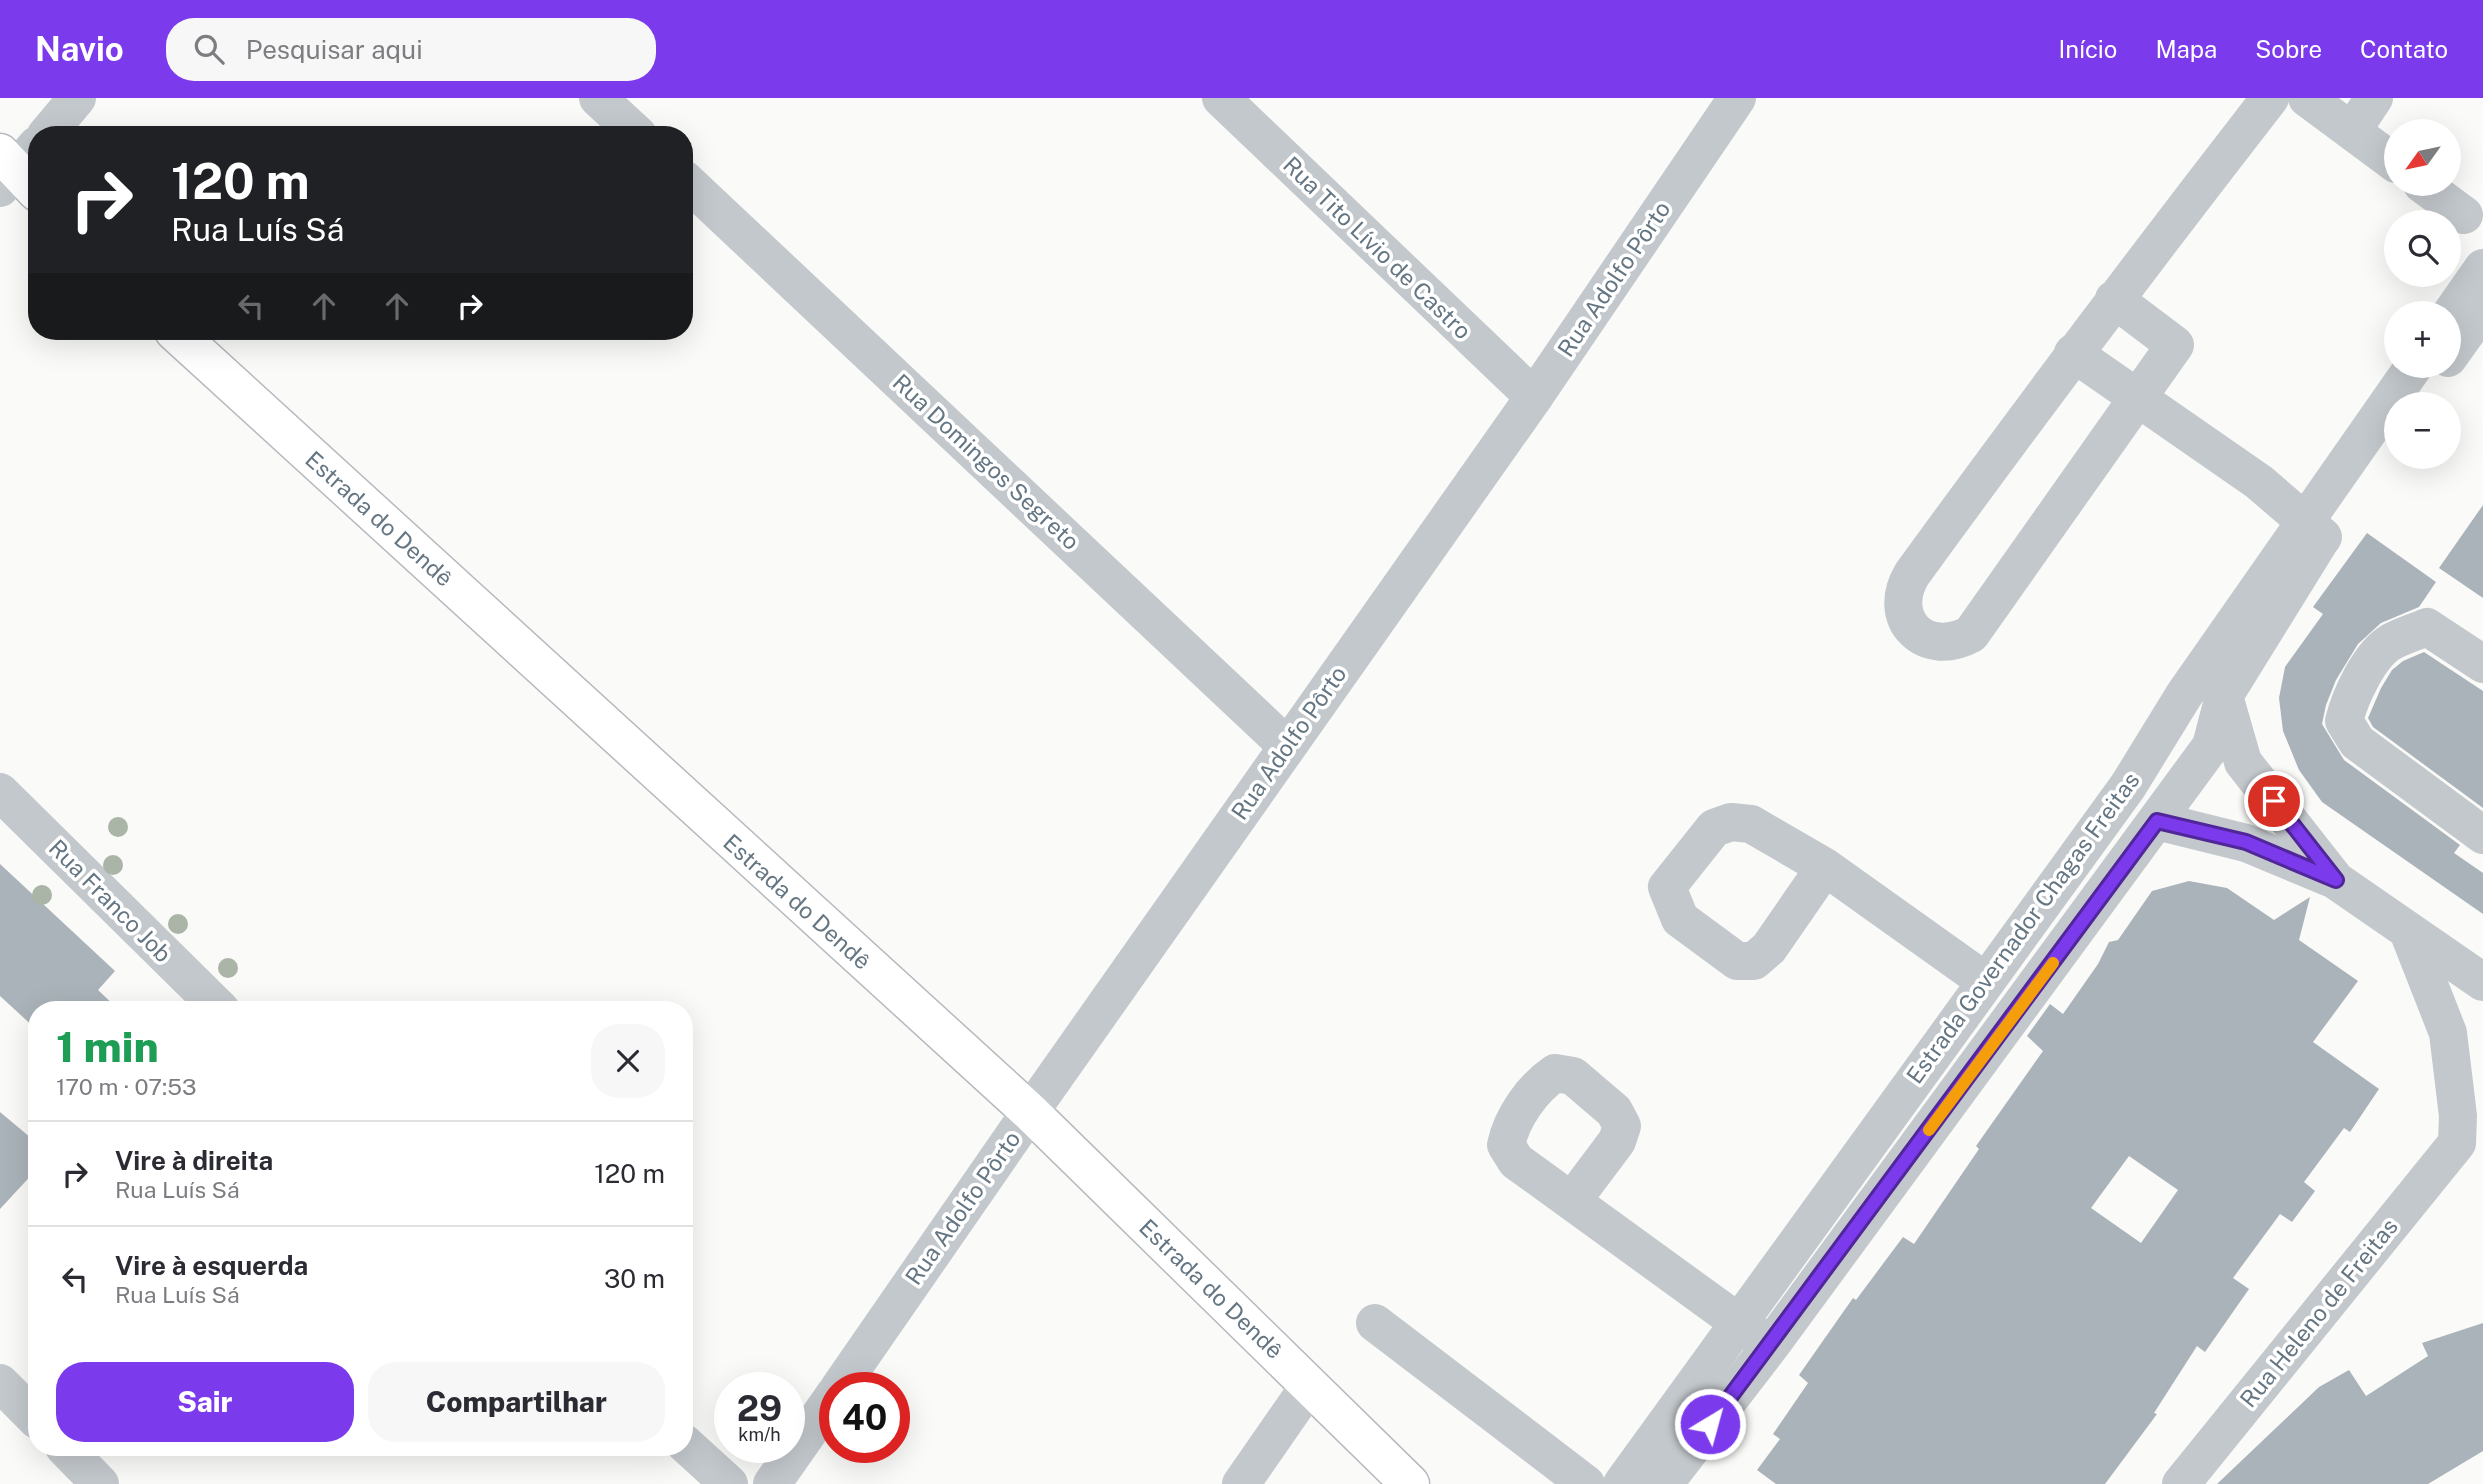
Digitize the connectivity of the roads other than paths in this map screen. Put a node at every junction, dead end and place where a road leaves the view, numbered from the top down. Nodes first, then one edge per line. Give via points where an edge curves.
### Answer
1 (77, 98) edge
2 (598, 98) edge
3 (1221, 98) edge
4 (1737, 98) edge
5 (2270, 98) edge
6 (2308, 98) edge
7 (2374, 98) edge
8 (54, 126) edge
9 (628, 126) edge
10 (2352, 131) junction
11 (2384, 155) edge
12 (693, 187) edge
13 (2438, 196) edge
14 (2464, 215) dead end
15 (2483, 268) edge
16 (2114, 299) junction
17 (2460, 301) edge
18 (2483, 309) edge
19 (184, 340) edge
20 (2461, 340) edge
21 (2073, 353) junction
22 (2407, 378) edge
23 (1534, 397) junction
24 (2137, 399) junction
25 (2384, 447) edge
26 (2314, 529) junction
27 (2483, 664) edge
28 (2184, 695) junction
29 (2224, 696) junction
30 (1287, 746) junction
31 (2128, 786) junction
32 (0, 792) edge
33 (2157, 821) junction
34 (2483, 835) edge
35 (1825, 867) dead end
36 (2336, 880) junction
37 (2408, 930) junction
38 (1985, 981) junction
39 (2483, 982) edge
40 (212, 1001) edge
41 (1030, 1112) junction
42 (2470, 1124) edge
43 (1572, 1201) dead end
44 (1375, 1323) dead end
45 (1755, 1334) junction
46 (850, 1372) edge
47 (0, 1383) edge
48 (1309, 1386) junction
49 (28, 1411) edge
50 (819, 1417) edge
51 (693, 1451) edge
52 (73, 1456) edge
53 (100, 1484) edge
54 (729, 1484) edge
55 (772, 1484) edge
56 (1241, 1484) edge
57 (1410, 1484) edge
58 (1586, 1484) edge
59 (1622, 1484) edge
60 (1664, 1484) edge
61 (2182, 1484) edge

1 - 8 street
2 - 9 street
3 - 23 street, Rua Tito Lívio de Castro
4 - 23 street, Rua Adolfo Pôrto
5 - 16 street
6 - 10 street
7 - 10 street
10 - 11 street
12 - 30 street, Rua Domingos Segreto
13 - 14 street
15 - 17 street
16 - 21 street
16 - 24 street via 2175,345
18 - 20 street
19 - 41 main road, Estrada do Dendê
21 - 24 street
21 - 24 street via 1905,586 1904,612 1919,635 1945,644 1971,635
22 - 26 street, Estrada Governador Chagas Freitas
23 - 30 street, Rua Adolfo Pôrto
24 - 26 street via 2259,482
25 - 26 street, Estrada Governador Chagas Freitas
26 - 28 street, Estrada Governador Chagas Freitas
26 - 29 street, Estrada Governador Chagas Freitas
27 - 34 street via 2427,627 2381,650 2350,698 2344,721 2357,742
28 - 29 street
28 - 31 street, Estrada Governador Chagas Freitas
29 - 33 street, Estrada Governador Chagas Freitas via 2211,746
29 - 36 street via 2243,762
30 - 41 street, Rua Adolfo Pôrto
31 - 33 street
31 - 38 street, Estrada Governador Chagas Freitas
32 - 40 street, Rua Franco Job
33 - 36 street via 2246,842
33 - 45 street, Estrada Governador Chagas Freitas
35 - 38 street
36 - 37 street
37 - 39 street
37 - 42 street, Rua Heleno de Freitas via 2448,1033
38 - 45 street, Estrada Governador Chagas Freitas
41 - 46 street, Rua Adolfo Pôrto
41 - 48 main road, Estrada do Dendê
42 - 61 street, Rua Heleno de Freitas
43 - 45 street
44 - 58 street
45 - 59 street, Estrada Governador Chagas Freitas
45 - 60 street, Estrada Governador Chagas Freitas
47 - 49 street
48 - 56 street
48 - 57 main road, Estrada do Dendê
50 - 55 street
51 - 54 street
52 - 53 street

